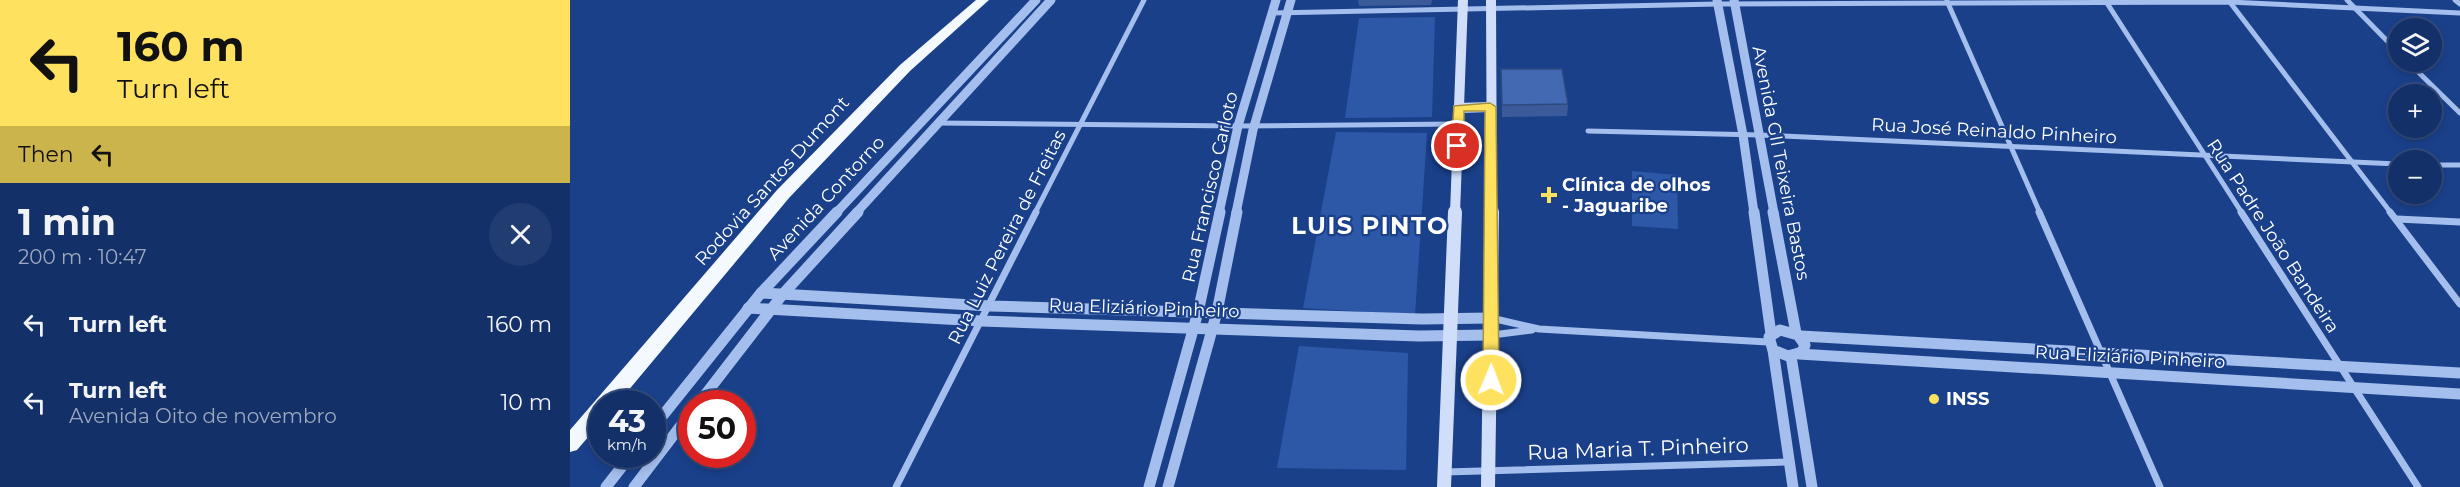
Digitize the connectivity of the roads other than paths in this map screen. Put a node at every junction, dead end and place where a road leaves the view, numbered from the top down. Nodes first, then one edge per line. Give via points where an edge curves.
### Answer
1 (983, 0) edge
2 (1036, 0) edge
3 (1051, 0) edge
4 (1144, 0) edge
5 (1276, 0) edge
6 (1291, 0) edge
7 (2347, 0) edge
8 (2455, 0) edge
9 (2229, 1) edge
10 (1718, 2) edge
11 (1734, 2) edge
12 (1947, 2) edge
13 (2107, 2) edge
14 (1490, 4) edge
15 (2460, 4) edge
16 (1462, 5) edge
17 (2354, 8) junction
18 (1287, 12) junction
19 (1272, 13) junction
20 (2460, 13) edge
21 (2388, 42) edge
22 (1257, 63) junction
23 (1272, 63) junction
24 (2418, 72) edge
25 (1730, 74) junction
26 (1747, 74) junction
27 (1490, 107) junction
28 (1458, 108) junction
29 (2460, 113) edge
30 (936, 123) junction
31 (1081, 124) junction
32 (1458, 124) junction
33 (1238, 126) junction
34 (1254, 126) junction
35 (1588, 131) dead end
36 (1743, 135) junction
37 (1760, 135) junction
38 (2011, 146) junction
39 (2204, 155) junction
40 (2354, 162) junction
41 (2388, 164) edge
42 (2442, 165) edge
43 (2460, 165) edge
44 (2397, 219) junction
45 (2460, 222) edge
46 (761, 293) junction
47 (783, 294) junction
48 (2460, 304) edge
49 (990, 306) junction
50 (748, 308) junction
51 (770, 309) junction
52 (1198, 312) junction
53 (1217, 312) junction
54 (1491, 318) junction
55 (1451, 319) junction
56 (981, 321) junction
57 (1194, 327) junction
58 (1213, 327) junction
59 (1539, 329) junction
60 (1798, 334) junction
61 (1492, 335) junction
62 (1451, 337) junction
63 (1771, 342) junction
64 (2100, 354) junction
65 (1795, 355) junction
66 (2339, 367) junction
67 (2460, 373) edge
68 (2110, 375) junction
69 (2354, 388) junction
70 (617, 390) edge
71 (709, 390) edge
72 (2460, 394) edge
73 (666, 411) edge
74 (588, 423) edge
75 (678, 429) edge
76 (570, 444) edge
77 (1789, 462) junction
78 (621, 468) edge
79 (1489, 471) junction
80 (1445, 472) junction
81 (606, 487) edge
82 (634, 487) edge
83 (896, 487) edge
84 (1149, 487) edge
85 (1168, 487) edge
86 (1444, 487) edge
87 (1488, 487) edge
88 (1793, 487) edge
89 (1812, 487) edge
90 (2160, 487) edge
91 (2418, 487) edge

1 - 70 highway, Rodovia Santos Dumont via 905,68 783,194
2 - 46 street, Avenida Contorno
3 - 30 street, Avenida Contorno
4 - 31 street, Rua Luiz Pereira de Freitas
5 - 19 street, Rua Francisco Carloto
6 - 18 street, Rua Francisco Carloto
7 - 17 street
8 - 15 street
9 - 13 street
9 - 17 street
9 - 40 street
10 - 11 street
10 - 14 street
10 - 25 street, Avenida GIl Teixeira Bastos
11 - 12 street
11 - 26 street, Avenida GIl Teixeira Bastos
12 - 13 street
12 - 38 street
13 - 39 street, Rua Padre João Bandeira
14 - 16 street
14 - 27 main road
16 - 18 street
16 - 28 main road
17 - 20 street
17 - 21 street
18 - 19 street
18 - 23 street, Rua Francisco Carloto
19 - 22 street, Rua Francisco Carloto
22 - 23 street
22 - 33 street, Rua Francisco Carloto
23 - 34 street, Rua Francisco Carloto
24 - 29 street
25 - 26 street
25 - 36 street, Avenida GIl Teixeira Bastos
26 - 37 street, Avenida GIl Teixeira Bastos
27 - 28 main road
27 - 54 main road
28 - 32 main road
30 - 31 street
30 - 47 street, Avenida Contorno
31 - 33 street
31 - 49 street, Rua Luiz Pereira de Freitas
32 - 34 street
32 - 55 main road
33 - 34 street
33 - 52 street, Rua Francisco Carloto
34 - 53 street, Rua Francisco Carloto
35 - 36 street, Rua José Reinaldo Pinheiro
36 - 37 street, Rua José Reinaldo Pinheiro
36 - 63 street, Avenida GIl Teixeira Bastos
37 - 38 street, Rua José Reinaldo Pinheiro
37 - 60 street, Avenida GIl Teixeira Bastos
38 - 39 street, Rua José Reinaldo Pinheiro
38 - 64 street
39 - 40 street, Rua José Reinaldo Pinheiro
39 - 66 street, Rua Padre João Bandeira
40 - 41 street, Rua José Reinaldo Pinheiro
40 - 44 street
42 - 43 street
44 - 45 street
44 - 48 street
46 - 47 street, Rua Eliziário Pinheiro
46 - 50 street, Avenida Contorno
47 - 49 street, Rua Eliziário Pinheiro
47 - 51 street, Avenida Contorno
49 - 52 street, Rua Eliziário Pinheiro
49 - 56 street, Rua Luiz Pereira de Freitas
50 - 51 street, Rua Eliziário Pinheiro
50 - 73 street, Avenida Contorno
51 - 56 street, Rua Eliziário Pinheiro
51 - 71 street, Avenida Contorno
52 - 53 street, Rua Eliziário Pinheiro
52 - 57 street, Rua Francisco Carloto
53 - 55 street, Rua Eliziário Pinheiro
53 - 58 street, Rua Francisco Carloto
54 - 55 street, Rua Eliziário Pinheiro
54 - 59 street, Rua Eliziário Pinheiro
54 - 61 main road
55 - 62 main road
56 - 57 street, Rua Eliziário Pinheiro
56 - 83 street, Rua Luiz Pereira de Freitas
57 - 58 street, Rua Eliziário Pinheiro
57 - 84 street, Rua Francisco Carloto
58 - 62 street, Rua Eliziário Pinheiro
58 - 85 street, Rua Francisco Carloto
59 - 61 street, Rua Eliziário Pinheiro
59 - 63 street, Rua Eliziário Pinheiro
60 - 63 street, Rua Eliziário Pinheiro via 1779,330
60 - 64 street, Rua Eliziário Pinheiro
60 - 65 street, Avenida GIl Teixeira Bastos via 1805,345
61 - 62 street, Rua Eliziário Pinheiro
61 - 79 main road
62 - 80 main road
63 - 65 street, Rua Eliziário Pinheiro
63 - 77 street, Avenida GIl Teixeira Bastos
64 - 66 street, Rua Eliziário Pinheiro
64 - 68 street
65 - 68 street, Rua Eliziário Pinheiro
65 - 89 street
66 - 67 street, Rua Eliziário Pinheiro
66 - 69 street, Rua Padre João Bandeira
68 - 69 street, Rua Eliziário Pinheiro
68 - 90 street
69 - 72 street, Rua Eliziário Pinheiro
69 - 91 street, Rua Padre João Bandeira
74 - 76 highway
75 - 82 street
77 - 79 street, Rua Maria T. Pinheiro
77 - 88 street, Avenida GIl Teixeira Bastos
78 - 81 street
79 - 80 street, Rua Maria T. Pinheiro
79 - 87 main road
80 - 86 main road

